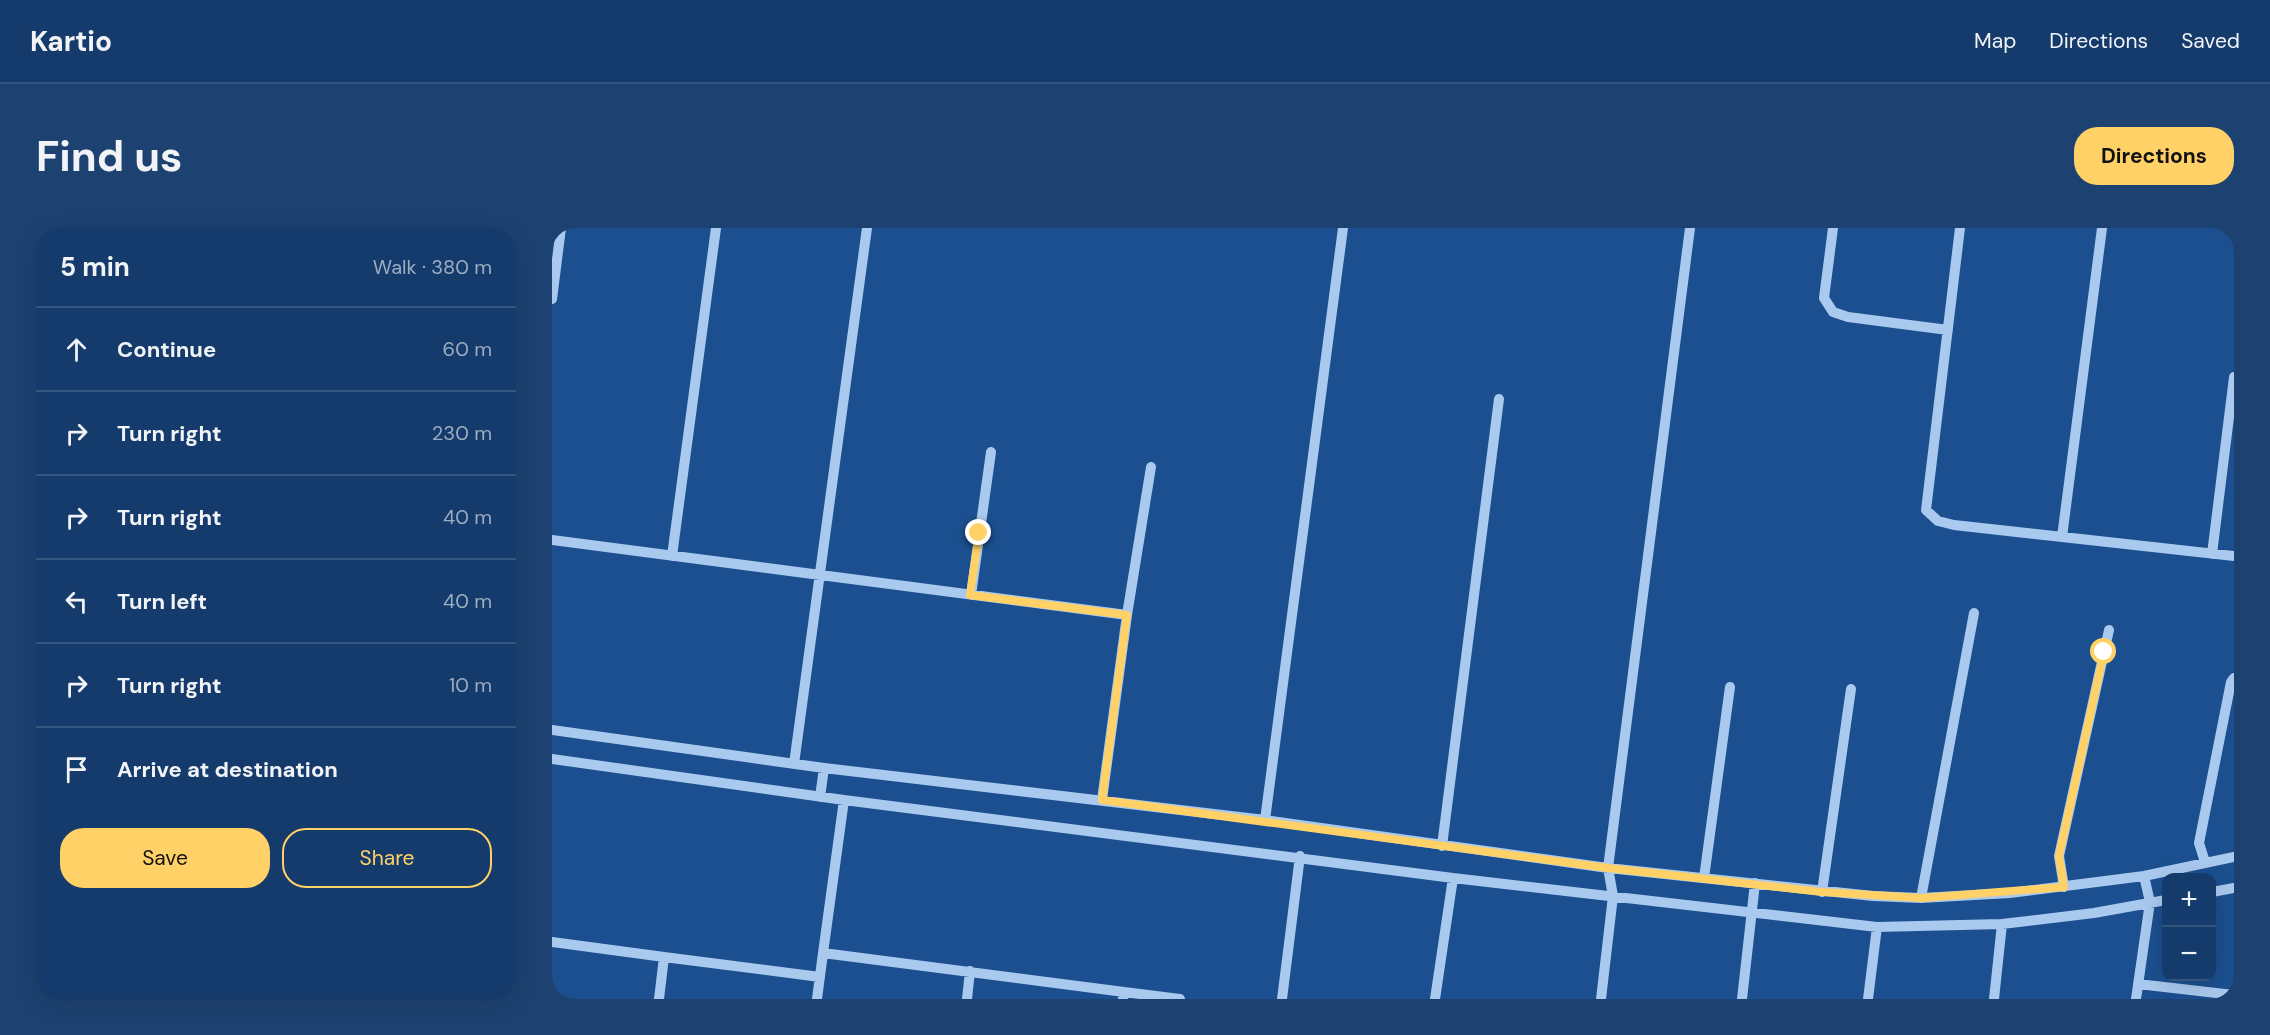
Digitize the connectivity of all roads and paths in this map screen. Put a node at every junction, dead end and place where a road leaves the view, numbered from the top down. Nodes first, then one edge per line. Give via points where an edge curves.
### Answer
1 (561, 228) edge
2 (716, 228) edge
3 (867, 228) edge
4 (1343, 228) edge
5 (1690, 228) edge
6 (1833, 228) edge
7 (1960, 228) edge
8 (2102, 228) edge
9 (552, 299) edge
10 (1948, 330) junction
11 (2234, 377) edge
12 (1499, 399) dead end
13 (991, 452) dead end
14 (1151, 467) dead end
15 (2062, 537) junction
16 (552, 540) edge
17 (2212, 554) junction
18 (672, 556) junction
19 (2234, 556) edge
20 (819, 575) junction
21 (970, 595) junction
22 (1974, 613) dead end
23 (1127, 615) junction
24 (2109, 630) dead end
25 (2234, 678) edge
26 (1730, 687) dead end
27 (1851, 689) dead end
28 (552, 730) edge
29 (552, 759) edge
30 (794, 764) junction
31 (825, 768) junction
32 (820, 796) junction
33 (844, 800) junction
34 (1102, 800) junction
35 (1265, 820) junction
36 (1442, 846) junction
37 (1300, 856) junction
38 (2234, 857) edge
39 (2205, 862) junction
40 (1608, 868) junction
41 (2144, 876) junction
42 (1453, 878) junction
43 (1704, 878) junction
44 (1755, 883) junction
45 (2064, 887) junction
46 (2234, 888) edge
47 (2216, 891) edge
48 (1822, 892) junction
49 (1613, 896) junction
50 (1922, 898) junction
51 (2162, 900) edge
52 (2150, 902) junction
53 (1752, 913) junction
54 (2002, 924) junction
55 (1877, 927) junction
56 (552, 942) edge
57 (823, 953) junction
58 (664, 957) junction
59 (970, 970) junction
60 (820, 977) junction
61 (2138, 984) junction
62 (2234, 995) edge
63 (1123, 996) edge
64 (659, 999) edge
65 (817, 999) edge
66 (967, 999) edge
67 (1180, 999) edge
68 (1282, 999) edge
69 (1435, 999) edge
70 (1601, 999) edge
71 (1742, 999) edge
72 (1868, 999) edge
73 (1994, 999) edge
74 (2136, 999) edge

1 - 9 street
2 - 18 street
3 - 20 street
4 - 35 street
5 - 40 street
6 - 10 street via 1824,298 1833,312
7 - 10 street
8 - 15 street
10 - 15 street via 1926,510 1938,521 1954,525
11 - 17 street
12 - 36 street
13 - 21 street
14 - 23 street
15 - 17 street
16 - 18 street
17 - 19 street
18 - 20 street
20 - 21 street
20 - 30 street
21 - 23 street
22 - 50 street
23 - 34 street
24 - 45 street via 2059,856
25 - 39 street via 2230,682 2199,843
26 - 43 street
27 - 48 street
28 - 30 street
29 - 32 street
30 - 31 street
31 - 32 street
31 - 34 street
32 - 33 street
33 - 37 street
33 - 57 street
34 - 35 street
35 - 36 street
36 - 40 street
37 - 42 street
37 - 68 street
38 - 39 street
39 - 41 street
40 - 43 street
40 - 49 street
41 - 45 street
41 - 52 street
42 - 49 street
42 - 69 street
43 - 44 street
44 - 48 street
44 - 53 street
45 - 50 street
46 - 47 street
48 - 50 street
49 - 53 street
49 - 70 street
51 - 52 street
52 - 54 street via 2094,914
52 - 61 street
53 - 55 street
53 - 71 street
54 - 55 street
54 - 73 street
55 - 72 street
56 - 58 street
57 - 59 street
57 - 60 street
58 - 60 street
58 - 64 street
59 - 63 street
59 - 66 street
60 - 65 street
61 - 62 street
61 - 74 street
63 - 67 street

